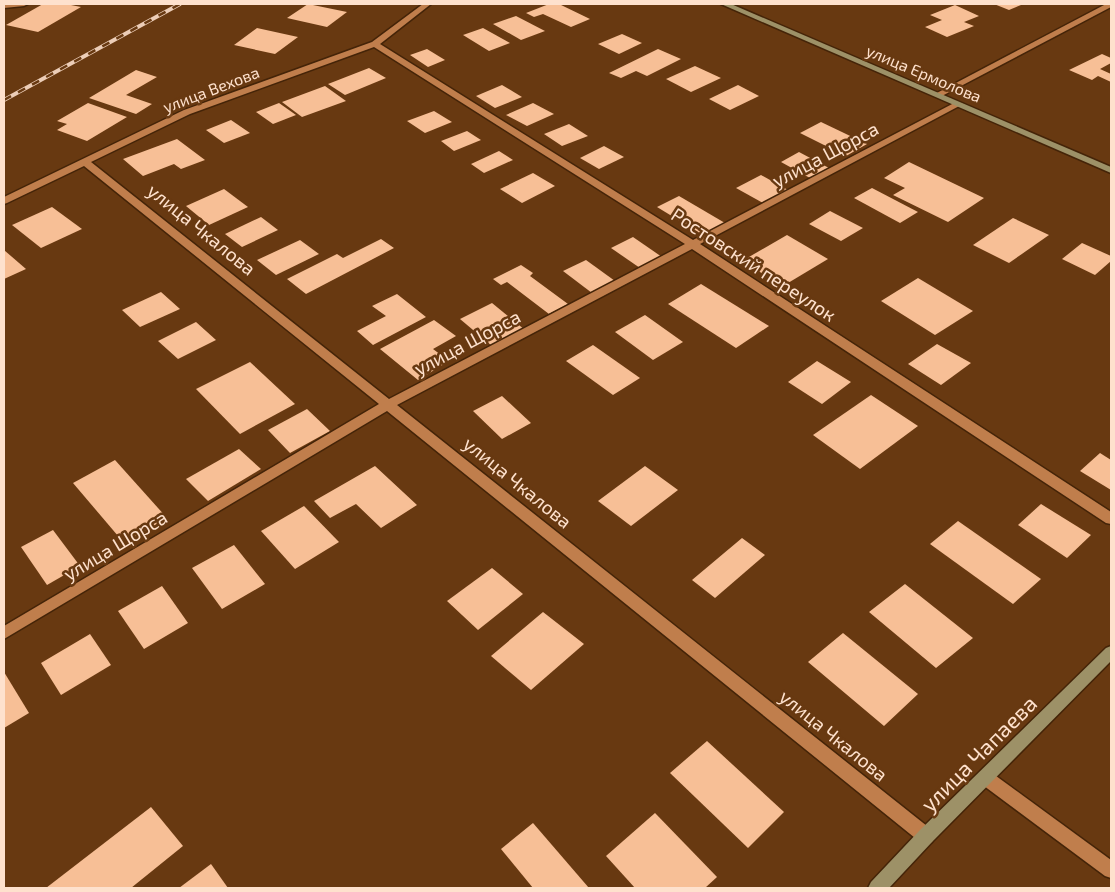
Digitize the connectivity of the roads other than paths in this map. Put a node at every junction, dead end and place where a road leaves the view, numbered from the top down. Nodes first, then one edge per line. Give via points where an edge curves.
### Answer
1 (24, 4) edge
2 (427, 4) edge
3 (725, 4) edge
4 (1111, 4) edge
5 (4, 6) edge
6 (375, 44) junction
7 (937, 95) junction
8 (959, 104) junction
9 (84, 161) junction
10 (1111, 170) edge
11 (4, 202) edge
12 (694, 245) junction
13 (387, 405) junction
14 (1111, 519) edge
15 (4, 633) edge
16 (1111, 652) edge
17 (986, 778) junction
18 (926, 836) junction
19 (1111, 870) edge
20 (877, 888) edge

1 - 5 street
2 - 6 street, улица Вехова
3 - 7 street, улица Ермолова
4 - 7 street
6 - 9 street, улица Вехова via 187,112
6 - 12 street, Ростовский переулок
7 - 8 street, улица Ермолова
8 - 10 street, улица Ермолова
8 - 12 street, улица Щорса
9 - 11 street, улица Вехова
9 - 13 street, улица Чкалова
12 - 13 street, улица Щорса
12 - 14 street, Ростовский переулок
13 - 15 street, улица Щорса
13 - 18 street, улица Чкалова
16 - 17 street, улица Чапаева
17 - 18 street, улица Чапаева
17 - 19 street
18 - 20 street, улица Чапаева

